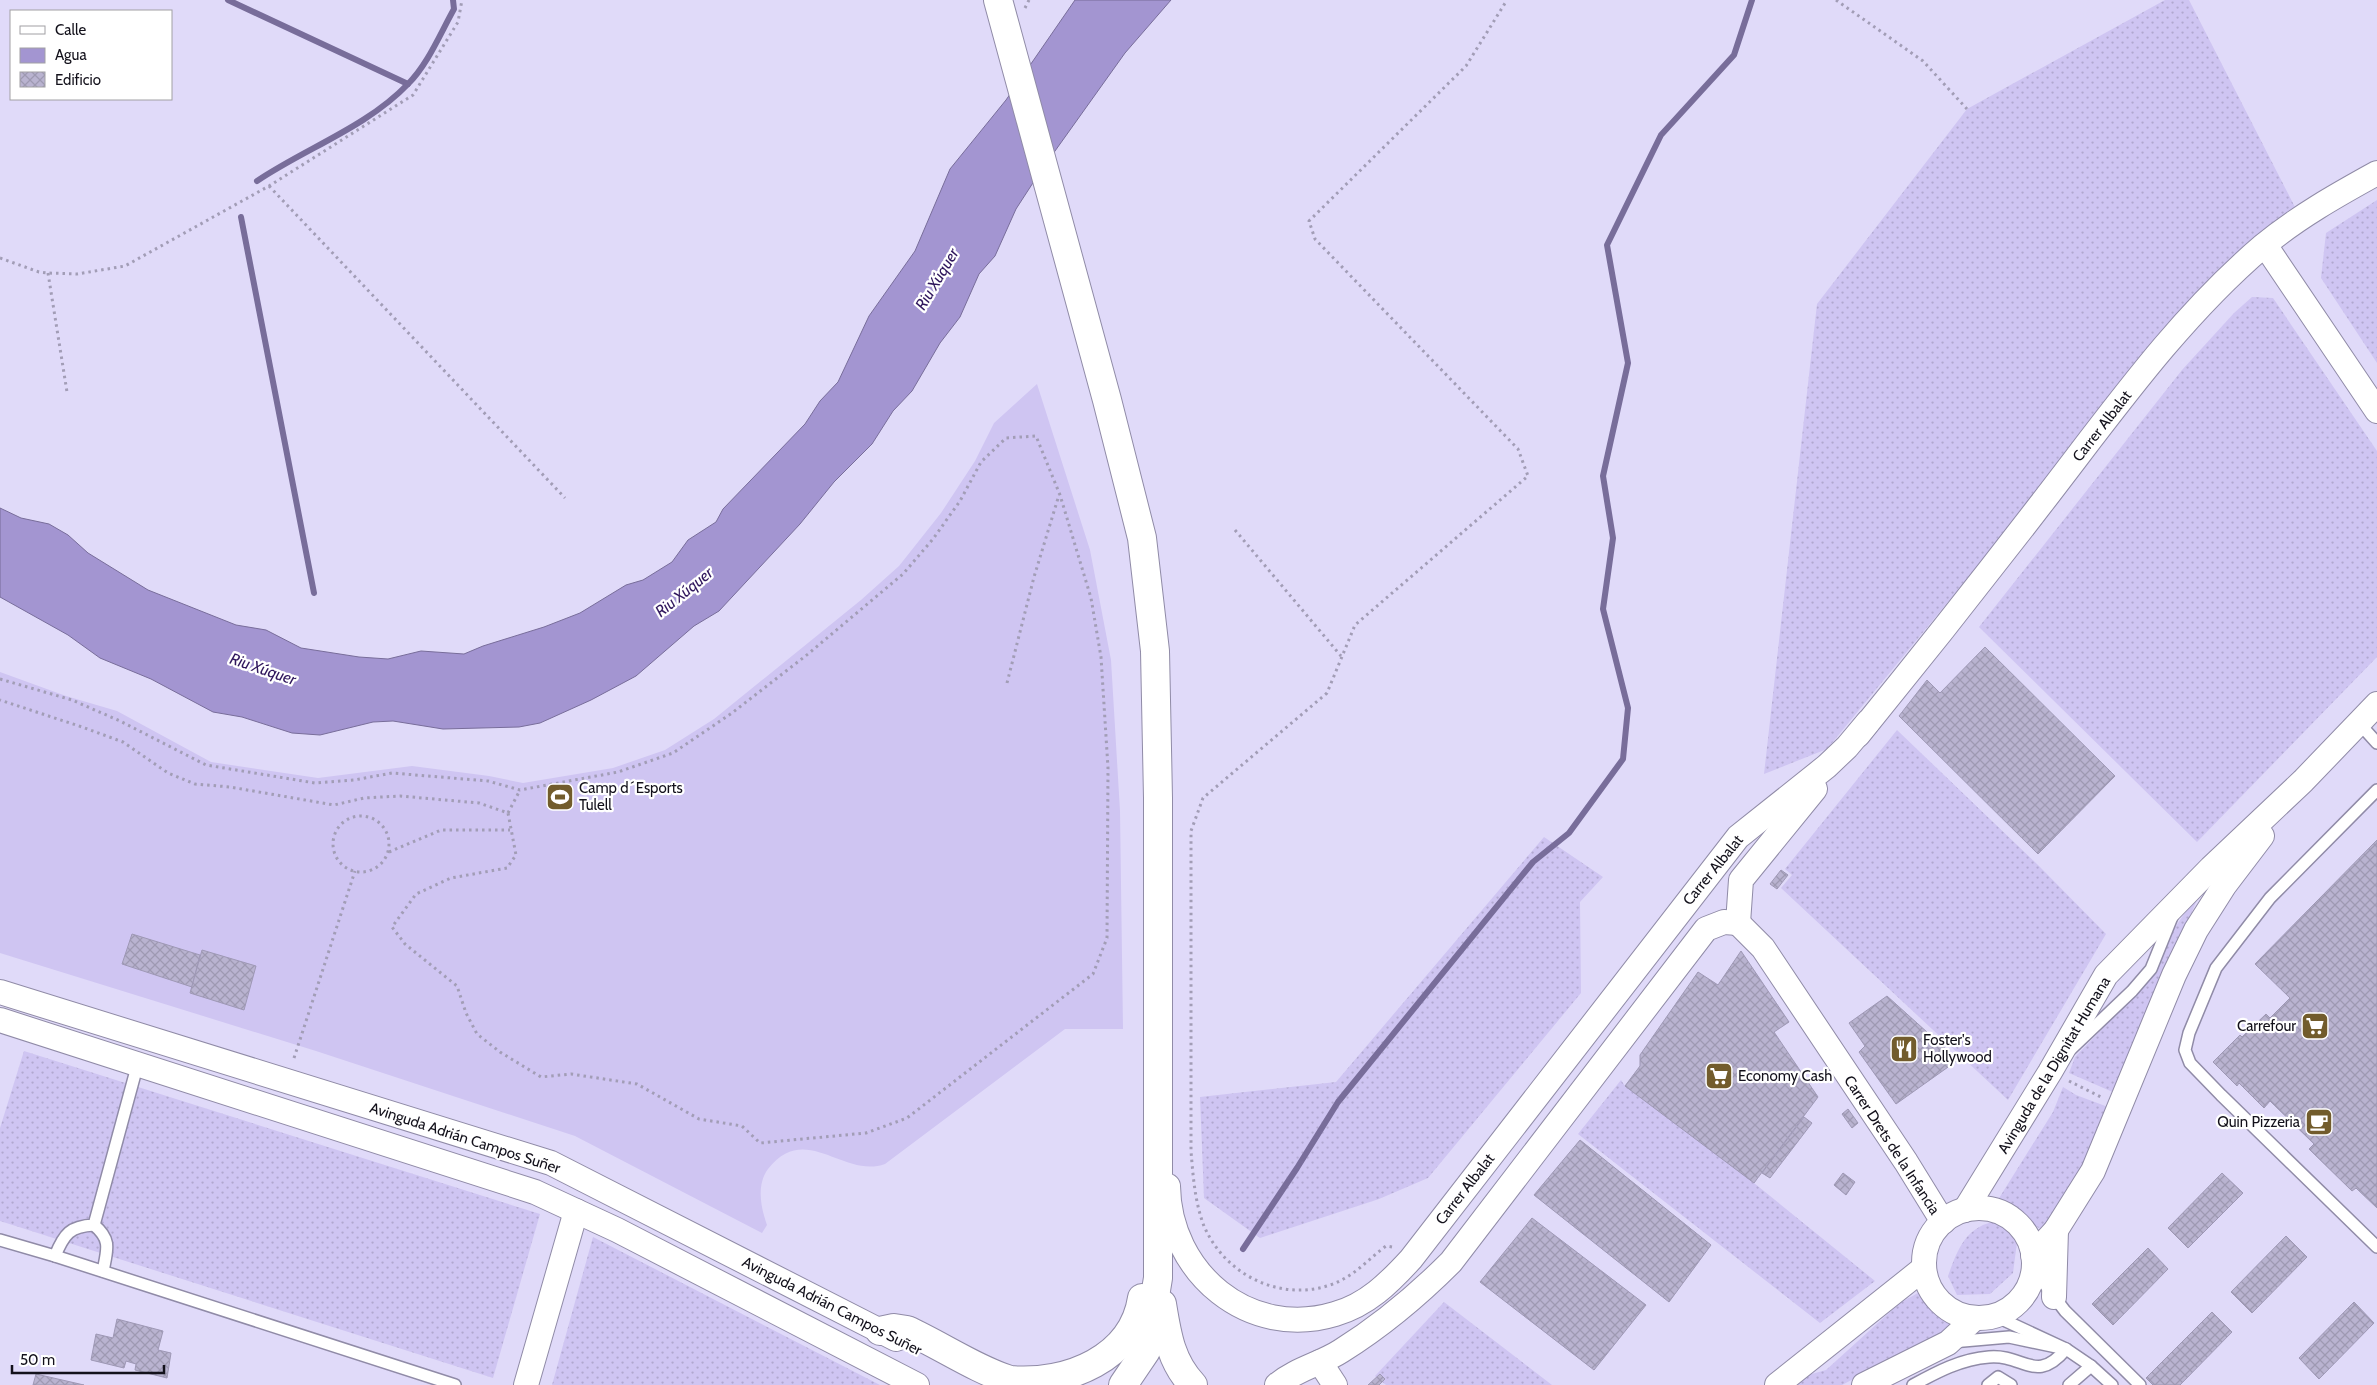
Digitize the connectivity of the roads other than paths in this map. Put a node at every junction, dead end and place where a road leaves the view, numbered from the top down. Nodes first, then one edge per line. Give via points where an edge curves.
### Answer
1 (998, 0) edge
2 (2377, 173) edge
3 (2265, 245) junction
4 (2377, 411) edge
5 (2377, 704) edge
6 (1868, 722) junction
7 (2358, 722) junction
8 (2377, 743) edge
9 (2304, 781) junction
10 (2377, 790) edge
11 (1738, 923) junction
12 (0, 992) edge
13 (1158, 995) junction
14 (0, 1020) edge
15 (138, 1063) junction
16 (1158, 1106) junction
17 (1965, 1210) junction
18 (576, 1211) junction
19 (1943, 1222) junction
20 (94, 1225) junction
21 (2056, 1230) junction
22 (0, 1240) edge
23 (2377, 1247) edge
24 (55, 1256) junction
25 (2034, 1262) junction
26 (1924, 1268) junction
27 (103, 1271) junction
28 (1158, 1278) junction
29 (2054, 1297) junction
30 (1985, 1317) junction
31 (880, 1331) junction
32 (1948, 1343) junction
33 (2066, 1349) junction
34 (1320, 1362) junction
35 (2090, 1366) junction
36 (455, 1385) edge
37 (526, 1385) edge
38 (917, 1385) edge
39 (984, 1385) edge
40 (1123, 1385) edge
41 (1193, 1385) edge
42 (1278, 1385) edge
43 (1335, 1385) edge
44 (1777, 1385) edge
45 (1864, 1385) edge
46 (1913, 1385) edge
47 (1988, 1385) edge
48 (2011, 1385) edge
49 (2069, 1385) edge
50 (2112, 1385) edge
51 (2140, 1385) edge

1 - 13 main road via 1108,400 1142,538 1155,652
2 - 3 street, Carrer Albalat via 2325,201
3 - 4 street
3 - 6 street, Carrer Albalat via 2209,296 2141,375
5 - 7 street, Avinguda de la Dignitat Humana
6 - 11 street, Carrer Albalat via 1741,880
6 - 13 street, Carrer Albalat via 1827,766 1758,820 1726,851 1411,1259 1390,1282 1362,1303 1336,1314 1300,1320 1247,1309 1204,1280 1179,1242 1170,1211 1168,1125
7 - 8 lane
7 - 9 street, Avinguda de la Dignitat Humana
9 - 17 street, Avinguda de la Dignitat Humana via 2106,975
9 - 21 street, Avinguda de la Dignitat Humana via 2224,886 2196,930 2118,1105 2093,1171
10 - 23 lane via 2270,898 2216,968 2188,1033 2186,1050 2190,1063
11 - 19 street, Carrer Drets de la Infancia via 1763,948
11 - 34 street via 1724,922 1706,929 1451,1262 1432,1282 1375,1328
12 - 31 street, Avinguda Adrián Campos Suñer via 551,1163
13 - 16 main road
14 - 15 street, Avinguda Adrián Campos Suñer
15 - 18 street, Avinguda Adrián Campos Suñer via 535,1192
15 - 20 lane
16 - 28 main road
16 - 31 main road via 1144,1200 1140,1310 1132,1331 1119,1350 1105,1362 1073,1379 1026,1383 999,1376 907,1330
17 - 19 street
17 - 25 street via 1992,1210 2017,1223 2028,1238
18 - 37 street
18 - 38 street, Avinguda Adrián Campos Suñer
19 - 26 street via 1932,1235
20 - 24 lane via 79,1226 62,1237
20 - 27 lane via 104,1233 107,1246
21 - 25 street, Avinguda de la Dignitat Humana
21 - 29 street
22 - 24 lane
24 - 27 lane
25 - 29 lane
25 - 30 street via 2030,1285 2021,1299 2009,1309
26 - 30 street via 1928,1283 1941,1302 1960,1314
26 - 44 street
27 - 36 lane
28 - 40 main road via 1146,1351
28 - 41 main road via 1174,1360
29 - 51 lane
30 - 32 street
30 - 33 lane
31 - 39 street, Avinguda Adrián Campos Suñer
32 - 33 lane via 2010,1337
32 - 45 street
33 - 35 lane
33 - 46 lane via 2056,1365 2046,1371 1990,1357 1945,1367
34 - 42 street via 1287,1377
34 - 43 street
35 - 49 lane
35 - 50 lane
47 - 48 lane via 1998,1376

